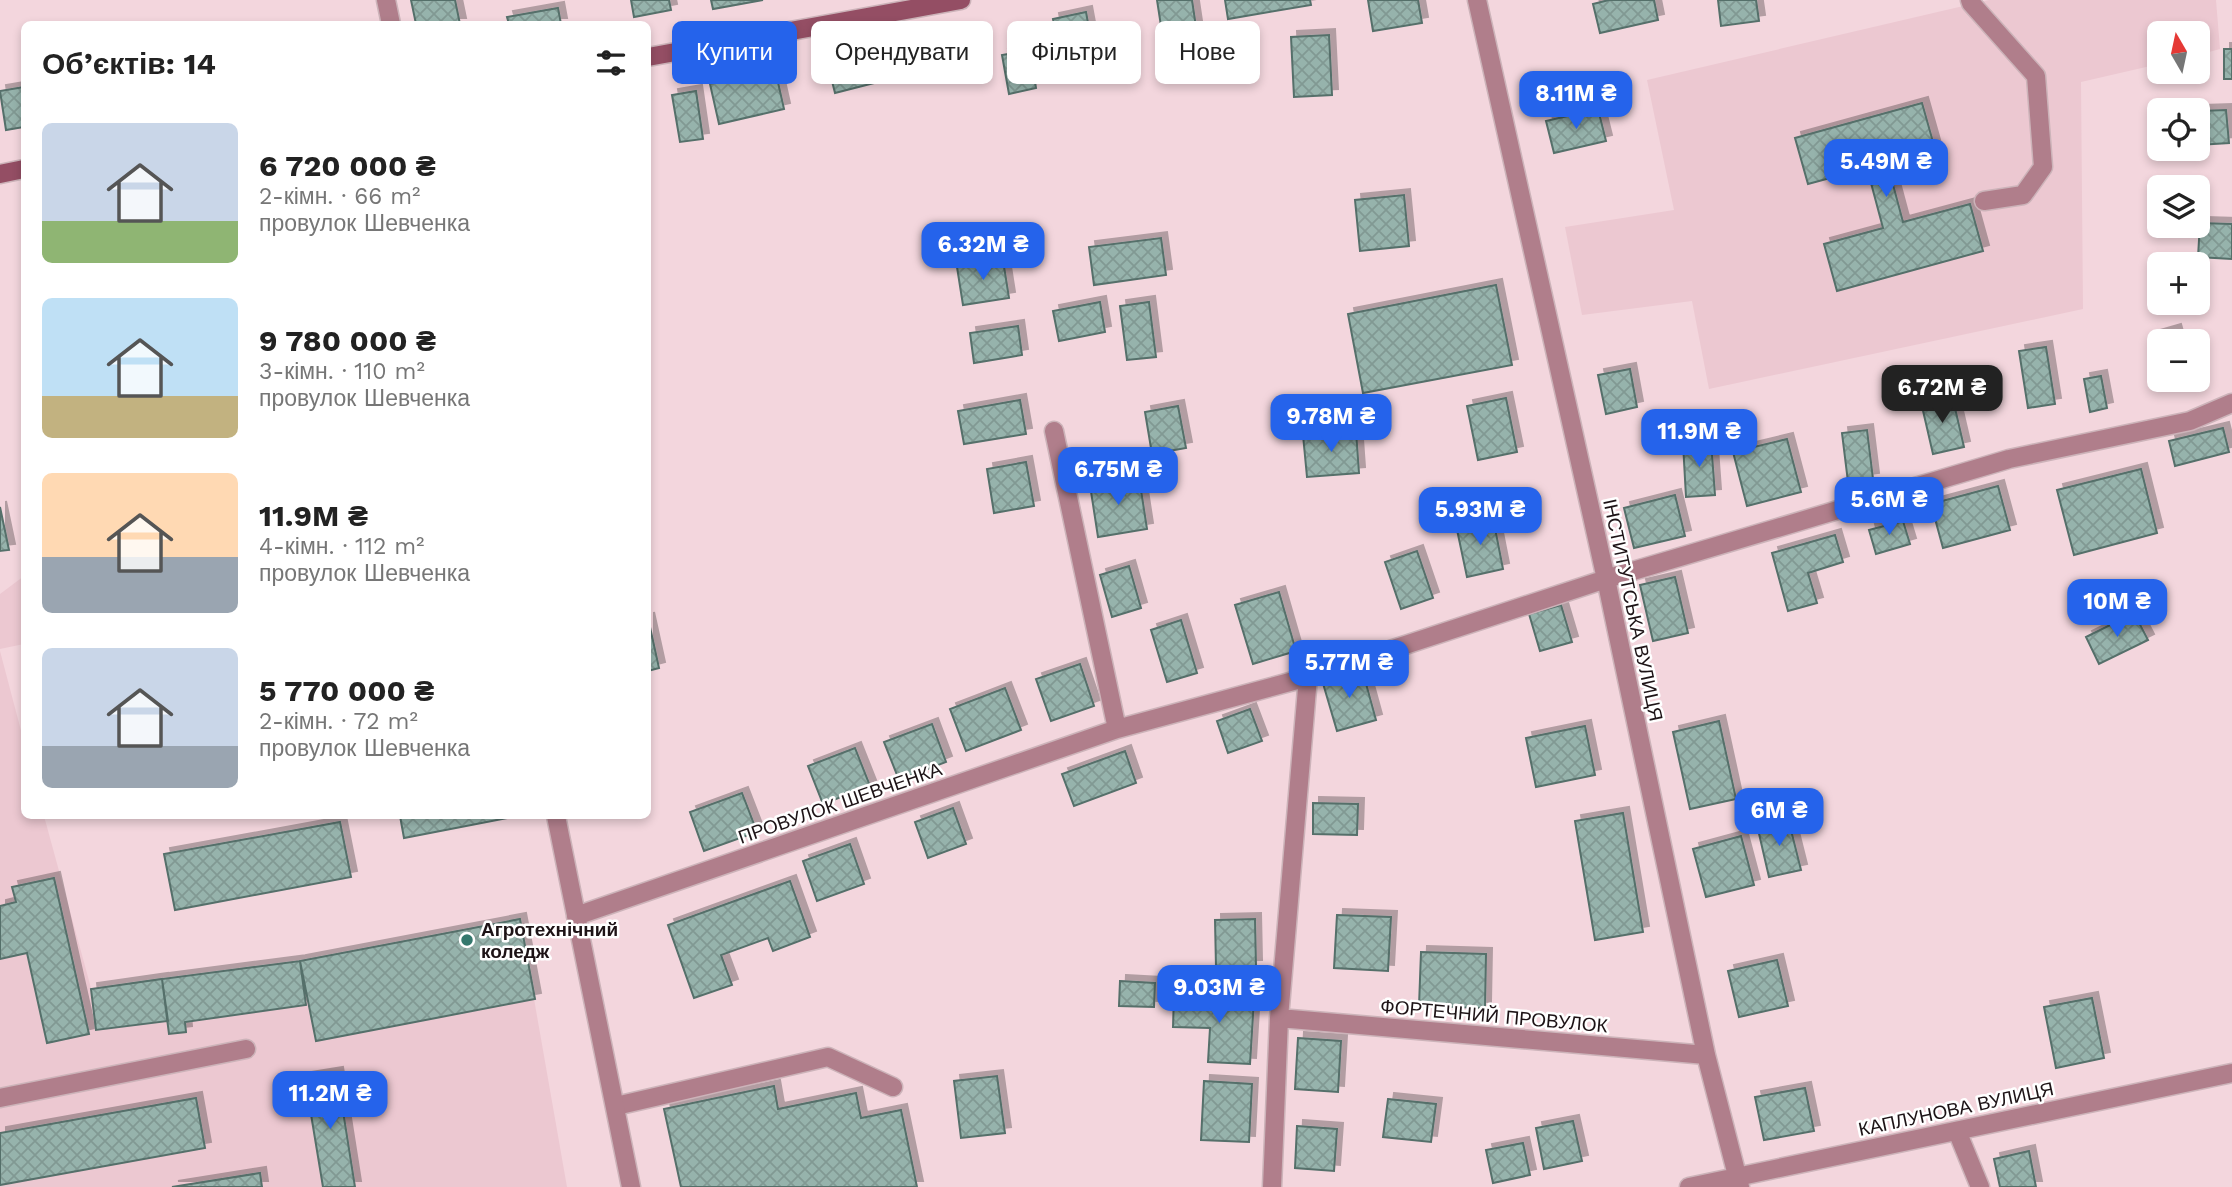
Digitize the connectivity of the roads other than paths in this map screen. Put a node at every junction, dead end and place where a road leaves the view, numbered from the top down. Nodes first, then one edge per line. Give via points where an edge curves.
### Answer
1 (386, 0) edge
2 (961, 0) edge
3 (1477, 0) edge
4 (1970, 0) edge
5 (390, 21) edge
6 (651, 56) edge
7 (21, 170) edge
8 (0, 174) edge
9 (1984, 201) dead end
10 (2232, 403) edge
11 (1054, 431) dead end
12 (1606, 579) junction
13 (1308, 677) junction
14 (1118, 729) junction
15 (557, 819) edge
16 (576, 916) junction
17 (1279, 1018) junction
18 (246, 1049) dead end
19 (1706, 1055) junction
20 (2232, 1073) edge
21 (893, 1087) dead end
22 (0, 1098) edge
23 (616, 1106) junction
24 (1957, 1131) junction
25 (1739, 1182) edge
26 (631, 1187) edge
27 (1272, 1187) edge
28 (1689, 1187) edge
29 (1980, 1187) edge

1 - 5 street
2 - 6 street
3 - 12 street, ІНСТИТУТСЬКА ВУЛИЦЯ
4 - 9 street via 2036,76 2043,167 2023,195
7 - 8 street
10 - 12 street, ПРОВУЛОК ШЕВЧЕНКА via 2190,421 2008,459
11 - 14 street
12 - 13 street, ПРОВУЛОК ШЕВЧЕНКА
12 - 19 street, ІНСТИТУТСЬКА ВУЛИЦЯ
13 - 14 street, ПРОВУЛОК ШЕВЧЕНКА
13 - 17 street
14 - 16 street, ПРОВУЛОК ШЕВЧЕНКА
15 - 16 street
16 - 23 street
17 - 19 street, ФОРТЕЧНИЙ ПРОВУЛОК
17 - 27 street
18 - 22 street
19 - 25 street, ІНСТИТУТСЬКА ВУЛИЦЯ
20 - 24 street, КАПЛУНОВА ВУЛИЦЯ
21 - 23 street via 828,1057
23 - 26 street
24 - 25 street, КАПЛУНОВА ВУЛИЦЯ
24 - 29 street
25 - 28 street, КАПЛУНОВА ВУЛИЦЯ

